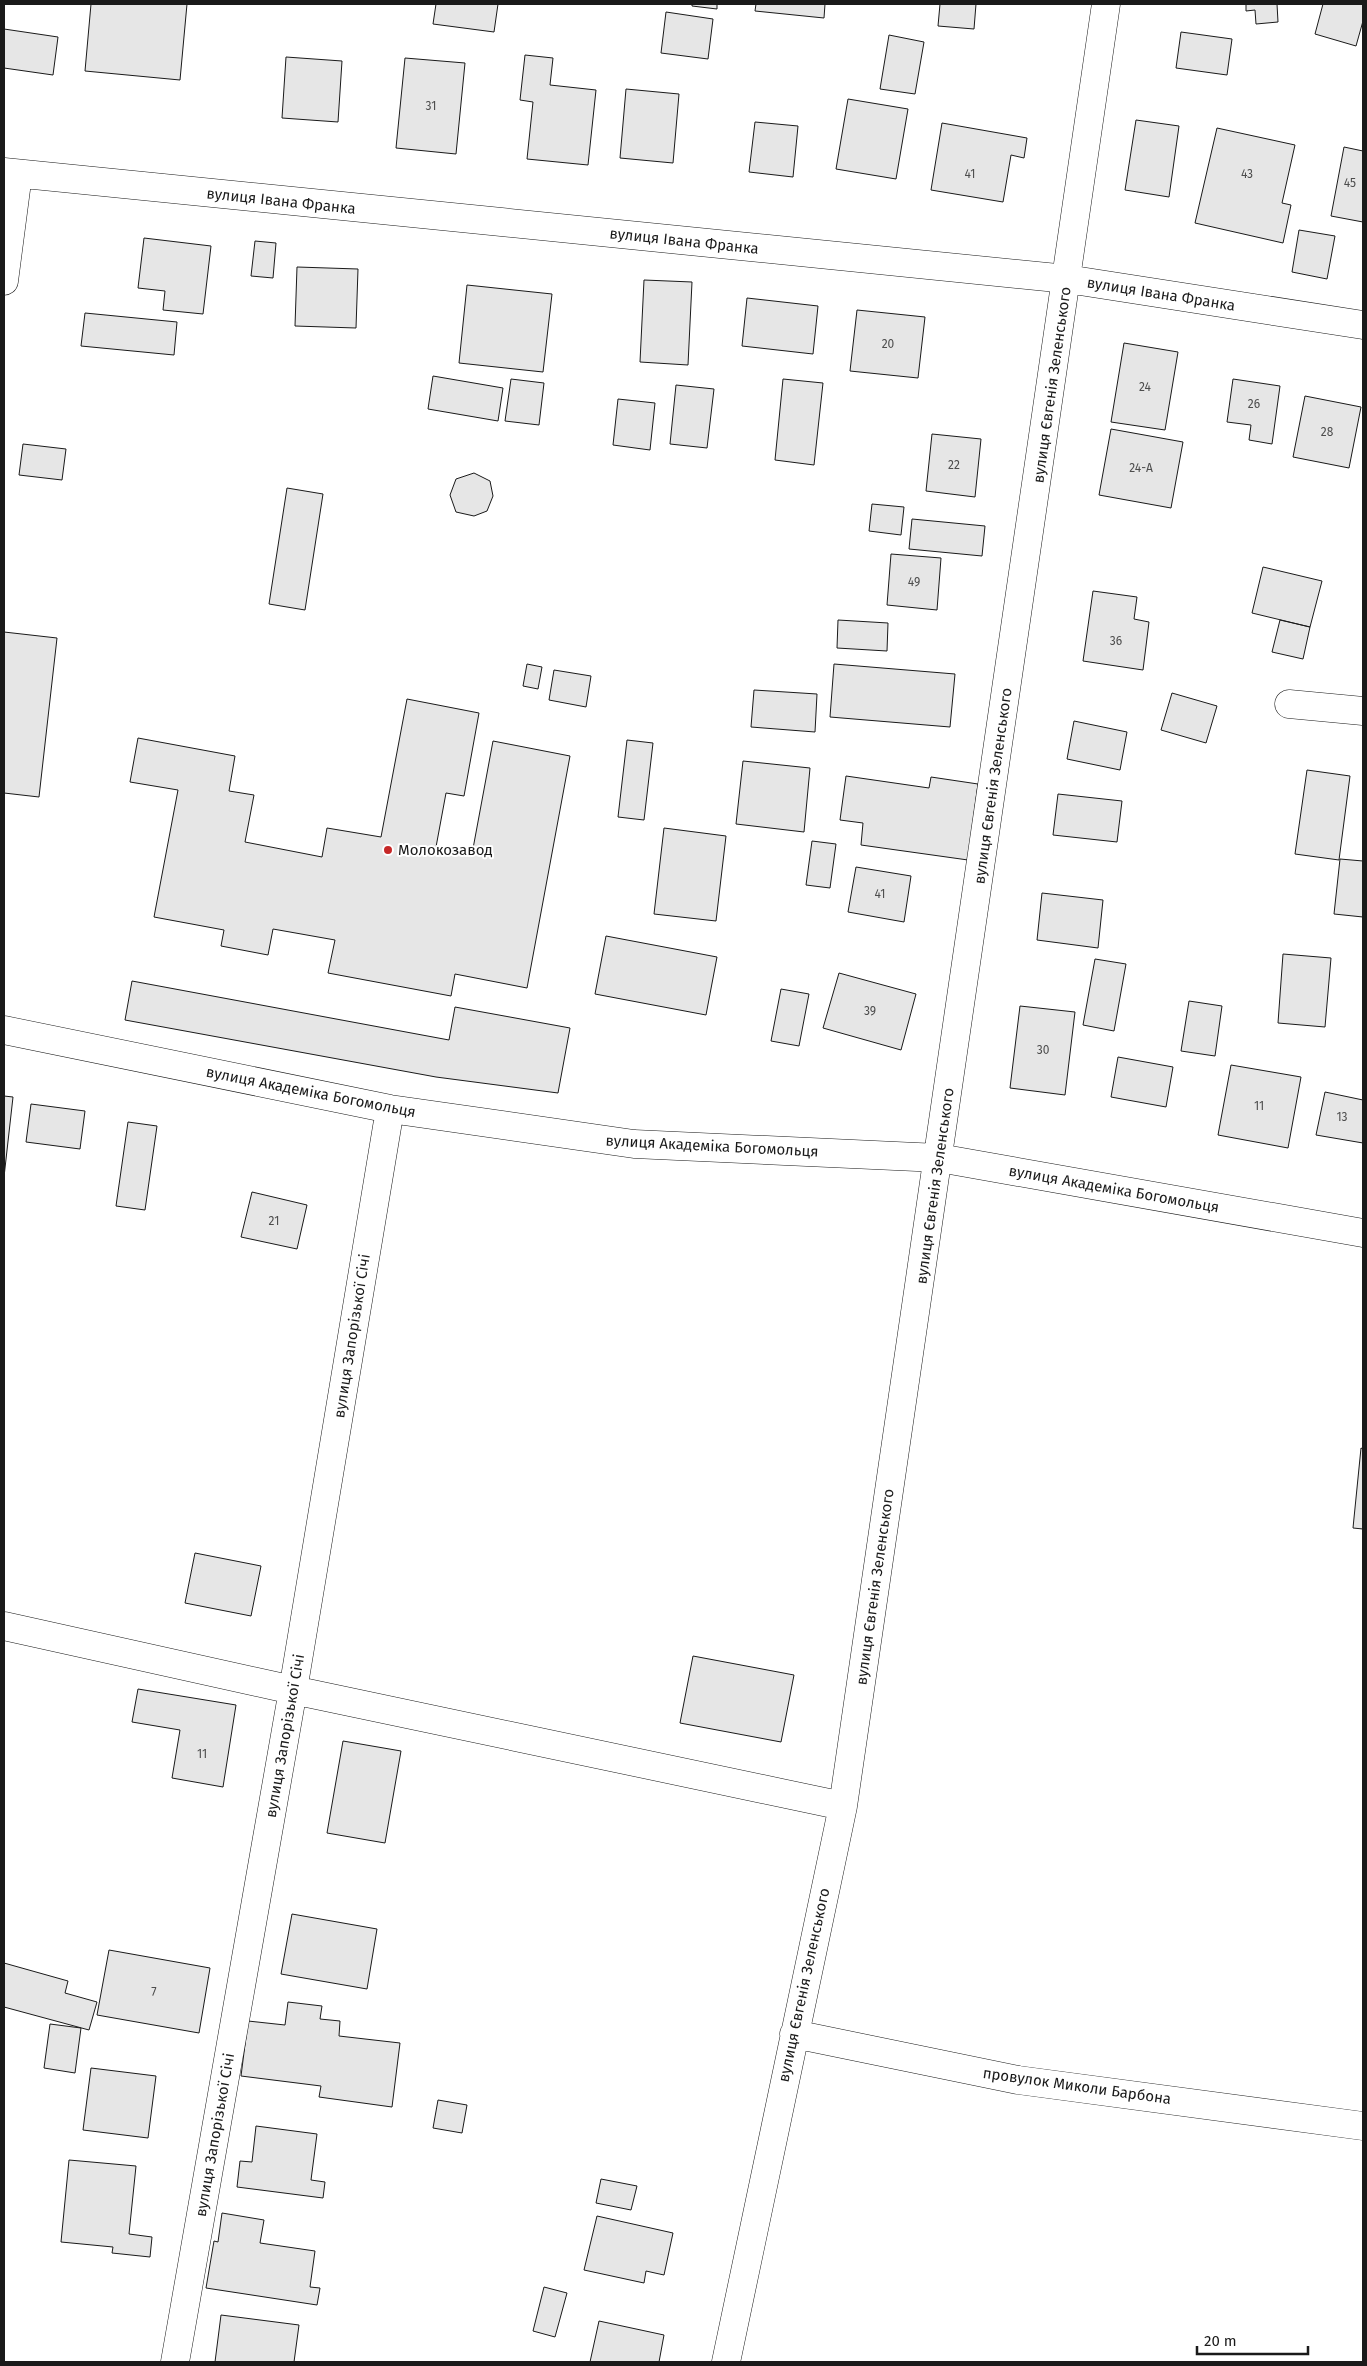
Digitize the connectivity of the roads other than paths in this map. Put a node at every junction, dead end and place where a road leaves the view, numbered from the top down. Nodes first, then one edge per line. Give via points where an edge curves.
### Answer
1 (1106, 4) edge
2 (11, 173) edge
3 (1068, 279) junction
4 (4, 281) edge
5 (1363, 325) edge
6 (1290, 704) dead end
7 (1363, 711) edge
8 (4, 1030) edge
9 (390, 1108) junction
10 (939, 1158) junction
11 (1363, 1233) edge
12 (4, 1626) edge
13 (293, 1690) junction
14 (843, 1806) junction
15 (794, 2034) junction
16 (1363, 2126) edge
17 (175, 2362) edge
18 (726, 2362) edge

1 - 3 street, вулиця Євгенія Зеленського
2 - 3 street, вулиця Івана Франка
2 - 4 street
3 - 5 street, вулиця Івана Франка
3 - 10 street, вулиця Євгенія Зеленського
6 - 7 street
8 - 9 street, вулиця Академіка Богомольця
9 - 10 street, вулиця Академіка Богомольця via 634,1144
9 - 13 street, вулиця Запорізької Січі
10 - 11 street, вулиця Академіка Богомольця
10 - 14 street, вулиця Євгенія Зеленського
12 - 13 street
13 - 14 street
13 - 17 street, вулиця Запорізької Січі
14 - 15 street, вулиця Євгенія Зеленського
15 - 16 street, провулок Миколи Барбона via 1018,2080
15 - 18 street, вулиця Євгенія Зеленського

